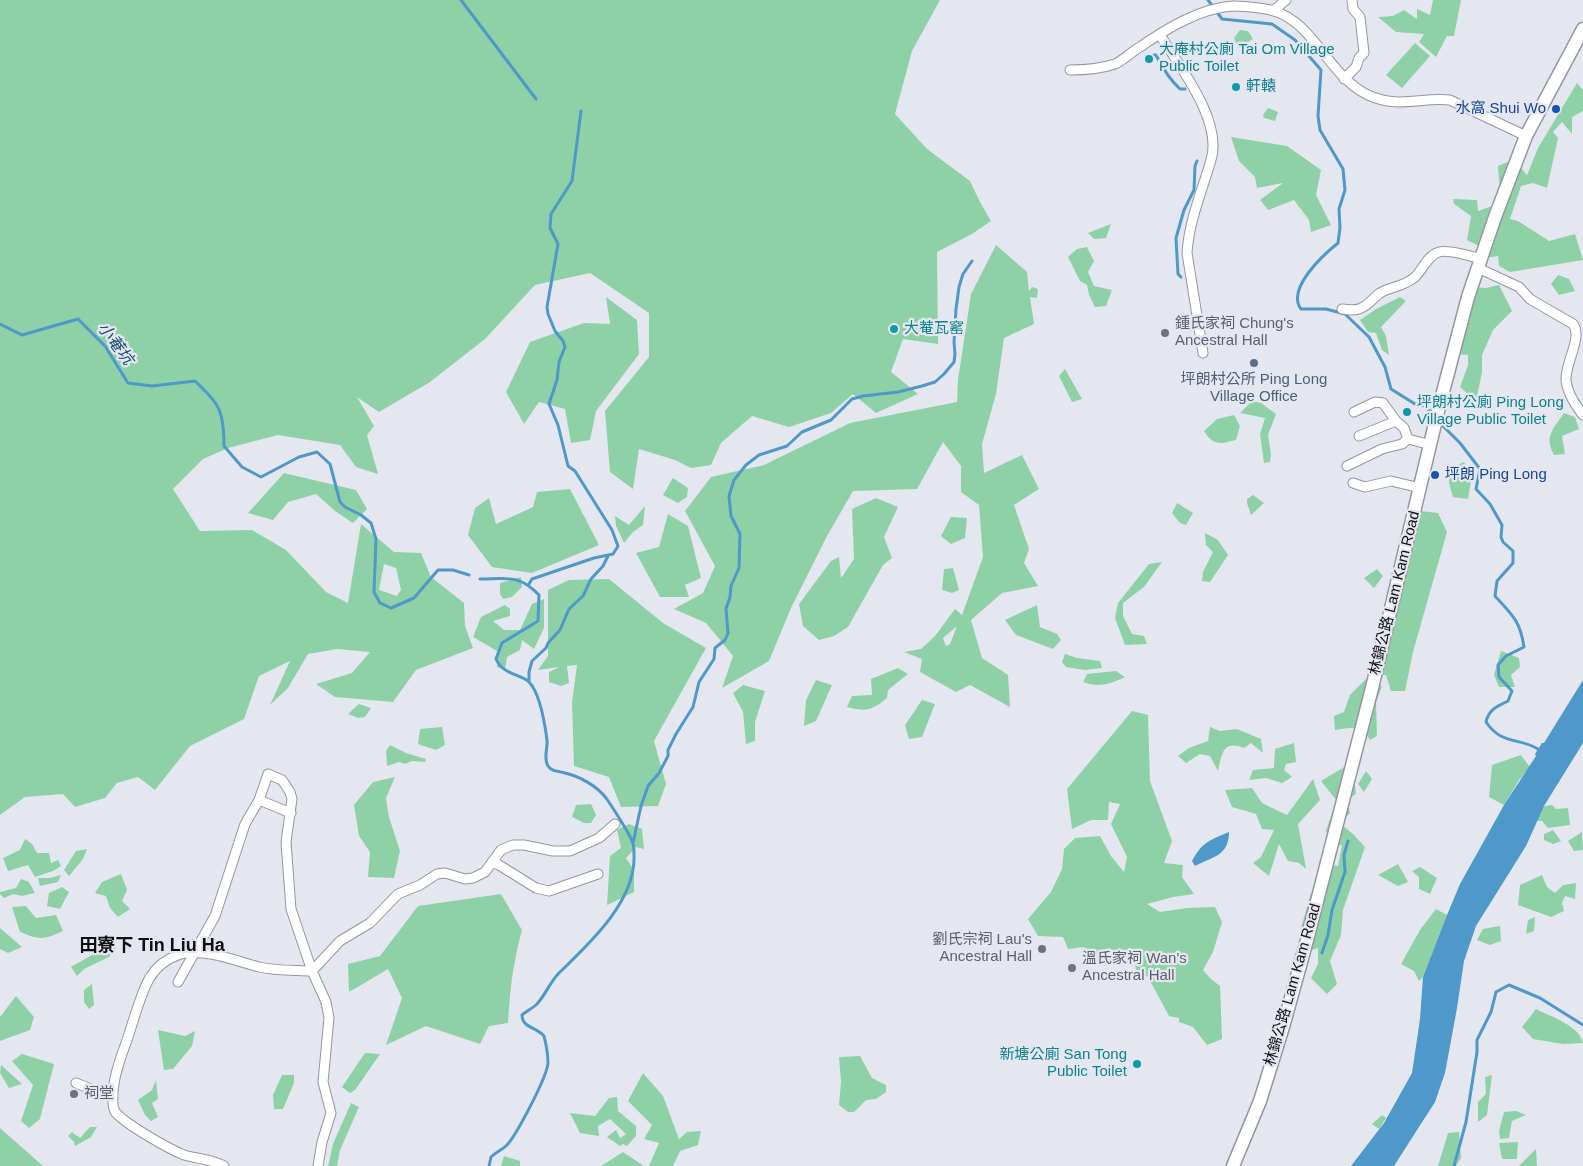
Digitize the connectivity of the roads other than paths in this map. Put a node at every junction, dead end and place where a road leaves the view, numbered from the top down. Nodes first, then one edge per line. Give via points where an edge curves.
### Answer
1 (1286, 0) edge
2 (1352, 0) edge
3 (1224, 4) edge
4 (1238, 4) edge
5 (1274, 10) junction
6 (1583, 30) edge
7 (1160, 35) junction
8 (1070, 70) dead end
9 (1344, 79) junction
10 (1526, 136) junction
11 (1479, 264) junction
12 (1342, 309) dead end
13 (1203, 353) dead end
14 (1354, 412) dead end
15 (1583, 415) edge
16 (1396, 421) junction
17 (1359, 436) dead end
18 (1408, 439) junction
19 (1432, 440) junction
20 (1347, 466) dead end
21 (1353, 483) dead end
22 (1420, 488) junction
23 (259, 800) junction
24 (291, 813) junction
25 (615, 824) dead end
26 (492, 862) junction
27 (598, 874) dead end
28 (194, 952) junction
29 (312, 971) junction
30 (178, 982) dead end
31 (76, 1083) dead end
32 (114, 1098) junction
33 (224, 1166) edge
34 (318, 1166) edge
35 (1233, 1166) edge

1 - 5 street
2 - 9 street via 1353,9 1360,17 1364,53
3 - 4 street
3 - 7 street via 1185,20
4 - 5 street
5 - 9 street via 1300,25
6 - 10 main road, 林錦公路 Lam Kam Road
7 - 8 street via 1114,64 1092,70
7 - 13 street via 1202,105 1212,132 1212,159 1186,253
9 - 10 street via 1368,95 1399,103 1438,98 1450,100
10 - 11 main road, 林錦公路 Lam Kam Road
11 - 12 street via 1471,256 1437,252 1402,286 1379,294 1360,309
11 - 15 street via 1519,287 1530,299 1578,329 1566,381
11 - 19 main road, 林錦公路 Lam Kam Road
14 - 16 street via 1379,402 1386,405
16 - 17 street
16 - 18 street via 1404,428
18 - 19 street
18 - 20 street
19 - 22 main road, 林錦公路 Lam Kam Road
21 - 22 street via 1365,487 1391,482
22 - 35 main road, 林錦公路 Lam Kam Road via 1283,1027 1260,1102
23 - 24 street
23 - 24 street via 268,774 275,776 290,792
23 - 28 street via 245,824 215,916
24 - 29 street via 286,842 291,909
25 - 26 street via 599,838 570,851 513,845 501,850
26 - 27 street via 536,888 549,891
26 - 29 street via 485,872 474,878 442,873 398,894 370,923 340,941
28 - 29 street via 260,967
28 - 30 street
28 - 32 street via 167,961 149,979 116,1074
29 - 34 street via 326,1002 329,1018 323,1082 331,1114
31 - 32 street
32 - 33 street via 117,1114 148,1136 180,1153

